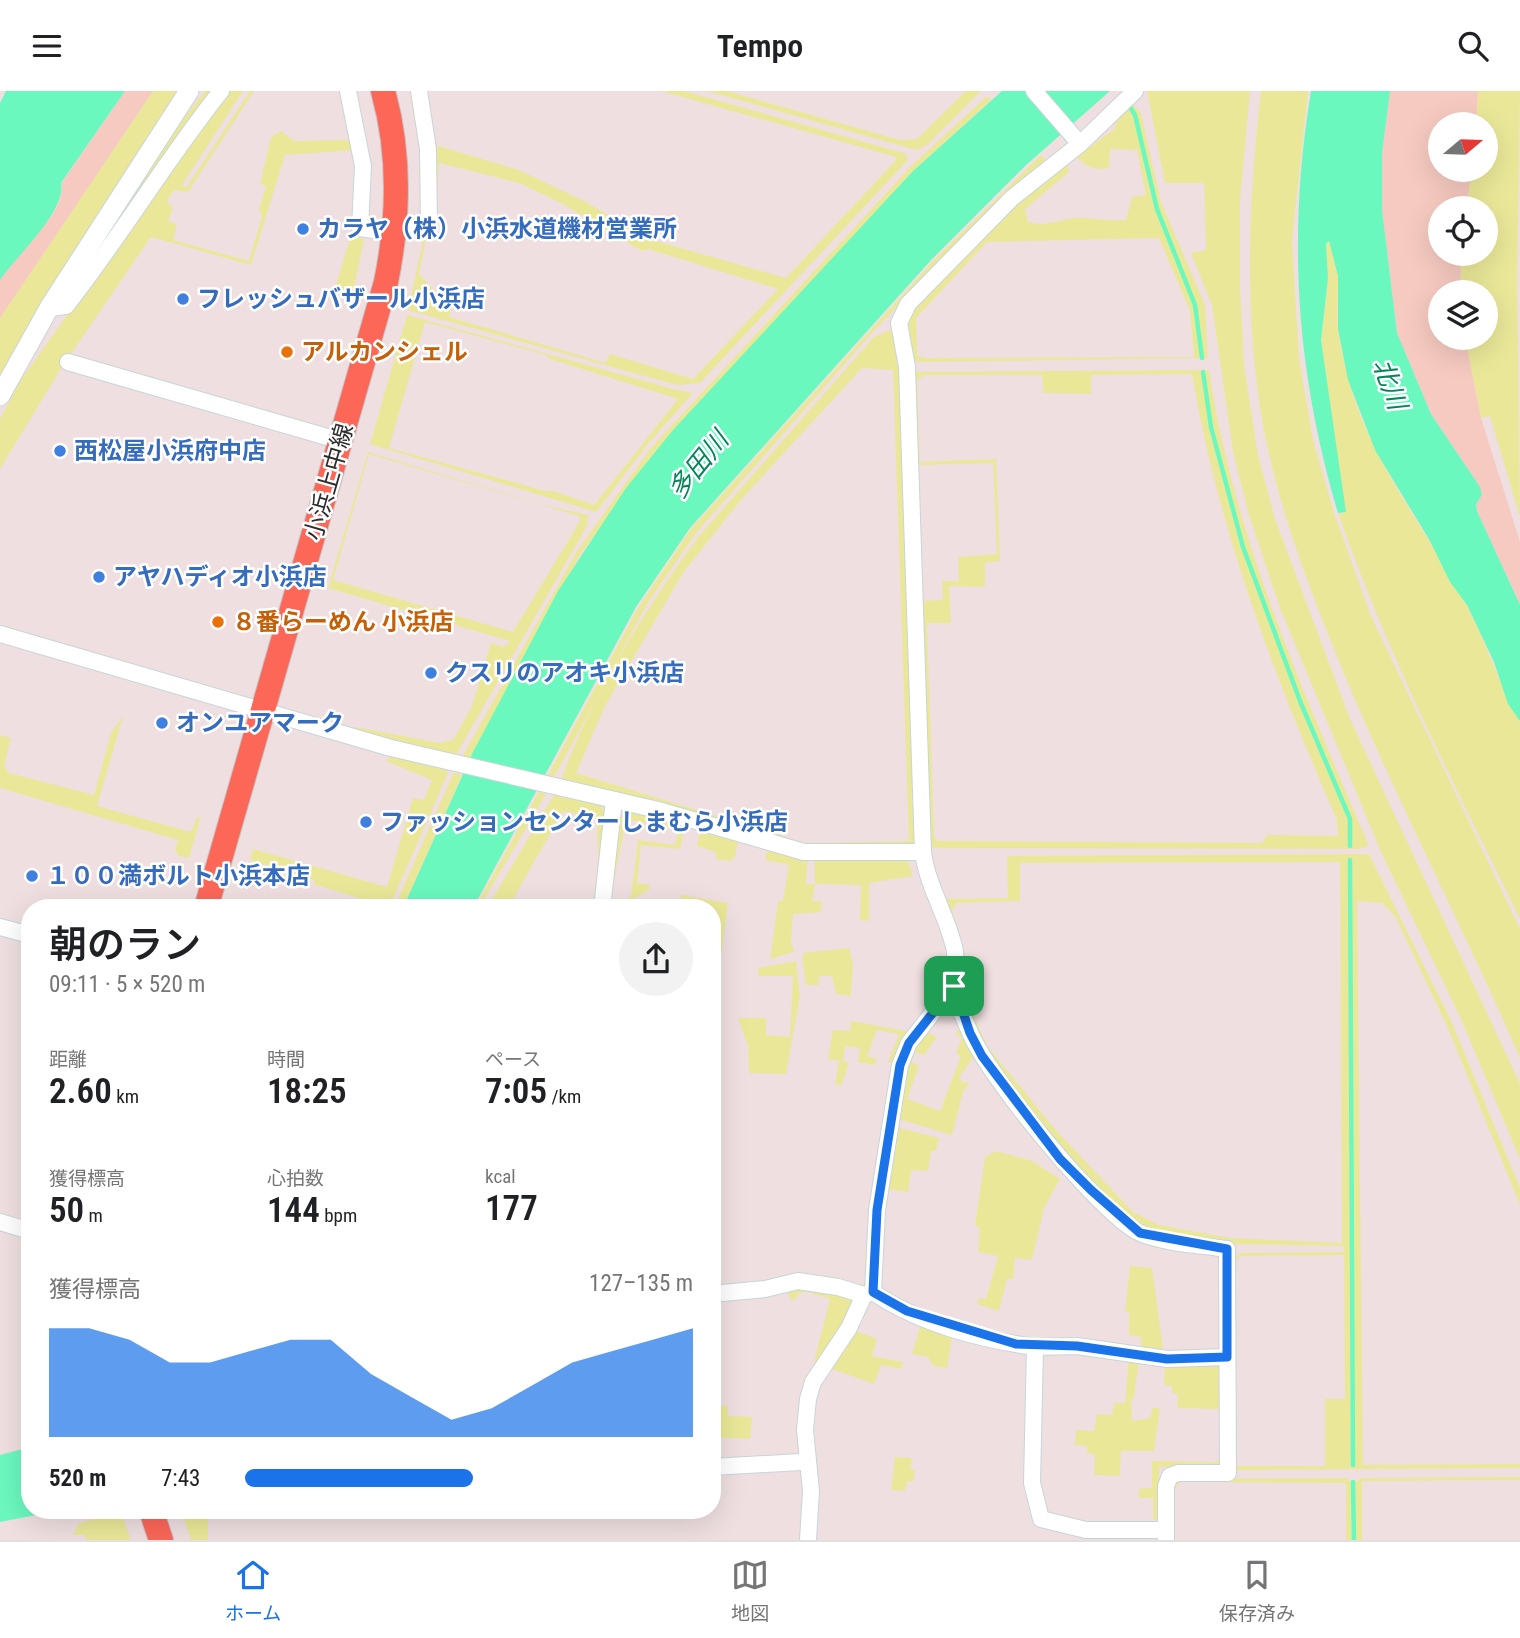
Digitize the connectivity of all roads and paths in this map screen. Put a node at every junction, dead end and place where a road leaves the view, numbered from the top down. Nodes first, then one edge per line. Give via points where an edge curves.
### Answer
1 (189, 91) edge
2 (221, 91) edge
3 (348, 91) edge
4 (419, 91) edge
5 (1034, 91) edge
6 (1135, 91) edge
7 (385, 96) edge
8 (1077, 141) junction
9 (395, 230) junction
10 (49, 308) junction
11 (68, 362) dead end
12 (0, 396) edge
13 (341, 442) junction
14 (0, 634) edge
15 (262, 711) junction
16 (614, 800) junction
17 (923, 852) junction
18 (209, 899) edge
19 (602, 899) edge
20 (0, 926) edge
21 (21, 932) edge
22 (954, 986) junction
23 (0, 1222) edge
24 (21, 1228) edge
25 (721, 1293) edge
26 (869, 1294) junction
27 (1035, 1347) junction
28 (1227, 1357) junction
29 (807, 1459) junction
30 (721, 1466) edge
31 (154, 1519) edge
32 (1166, 1535) edge
33 (161, 1540) edge
34 (808, 1540) edge

1 - 10 street
2 - 10 street via 106,255 65,306
3 - 9 street via 363,166 360,228
4 - 9 street via 428,149 429,228
5 - 8 street
6 - 8 street
7 - 9 main road, 小浜上中線 via 396,156
8 - 17 street via 981,229 908,304 899,323 907,367
9 - 13 main road, 小浜上中線 via 386,282
10 - 12 street
11 - 13 street
13 - 15 main road, 小浜上中線
14 - 15 street
15 - 16 street via 459,765
15 - 18 main road, 小浜上中線
16 - 17 street via 804,852
16 - 19 street
17 - 22 street via 954,944
20 - 21 street
22 - 26 street via 909,1043 900,1065
22 - 28 street via 982,1056 1060,1159 1091,1190 1140,1233 1227,1249
23 - 24 street
25 - 26 street via 797,1281
26 - 27 street via 947,1325
26 - 29 street via 813,1382 805,1417
27 - 28 street via 1077,1346 1167,1359
27 - 32 street via 1031,1483 1041,1519 1086,1530
28 - 32 street via 1228,1473 1178,1472 1170,1476
29 - 30 street
29 - 34 street via 811,1491
31 - 33 main road

